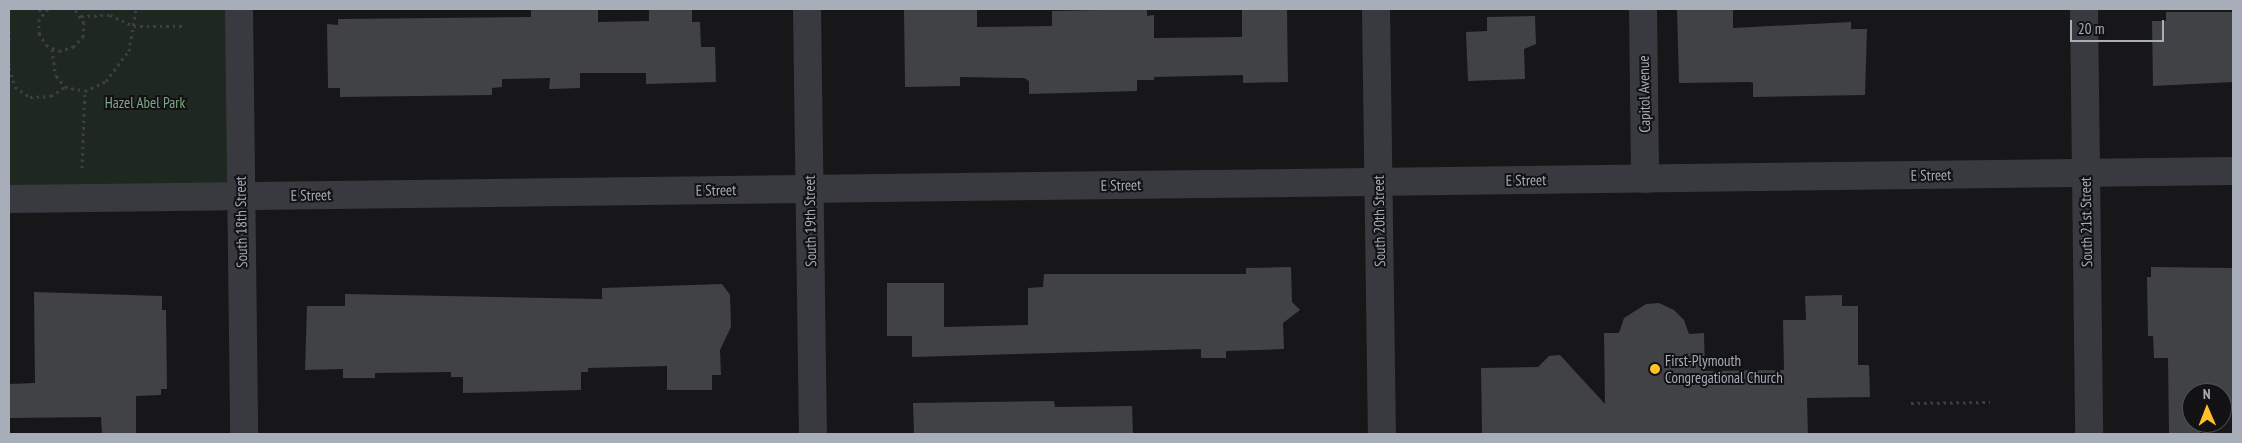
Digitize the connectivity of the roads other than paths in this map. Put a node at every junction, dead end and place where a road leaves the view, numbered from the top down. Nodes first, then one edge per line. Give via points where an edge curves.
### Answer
1 (239, 9) edge
2 (806, 9) edge
3 (1376, 9) edge
4 (1643, 9) edge
5 (2084, 9) edge
6 (2233, 170) edge
7 (2085, 173) junction
8 (1645, 179) junction
9 (1378, 182) junction
10 (810, 189) junction
11 (241, 197) junction
12 (9, 199) edge
13 (244, 434) edge
14 (813, 434) edge
15 (1382, 434) edge
16 (2089, 434) edge

1 - 11 street, South 18th Street
2 - 10 street, South 19th Street
3 - 9 street, South 20th Street
4 - 8 street, Capitol Avenue
5 - 7 street, South 21st Street
6 - 7 street, E Street
7 - 8 street, E Street
7 - 16 street, South 21st Street
8 - 9 street, E Street
9 - 10 street, E Street
9 - 15 street, South 20th Street
10 - 11 street, E Street
10 - 14 street, South 19th Street
11 - 12 street, E Street
11 - 13 street, South 18th Street

